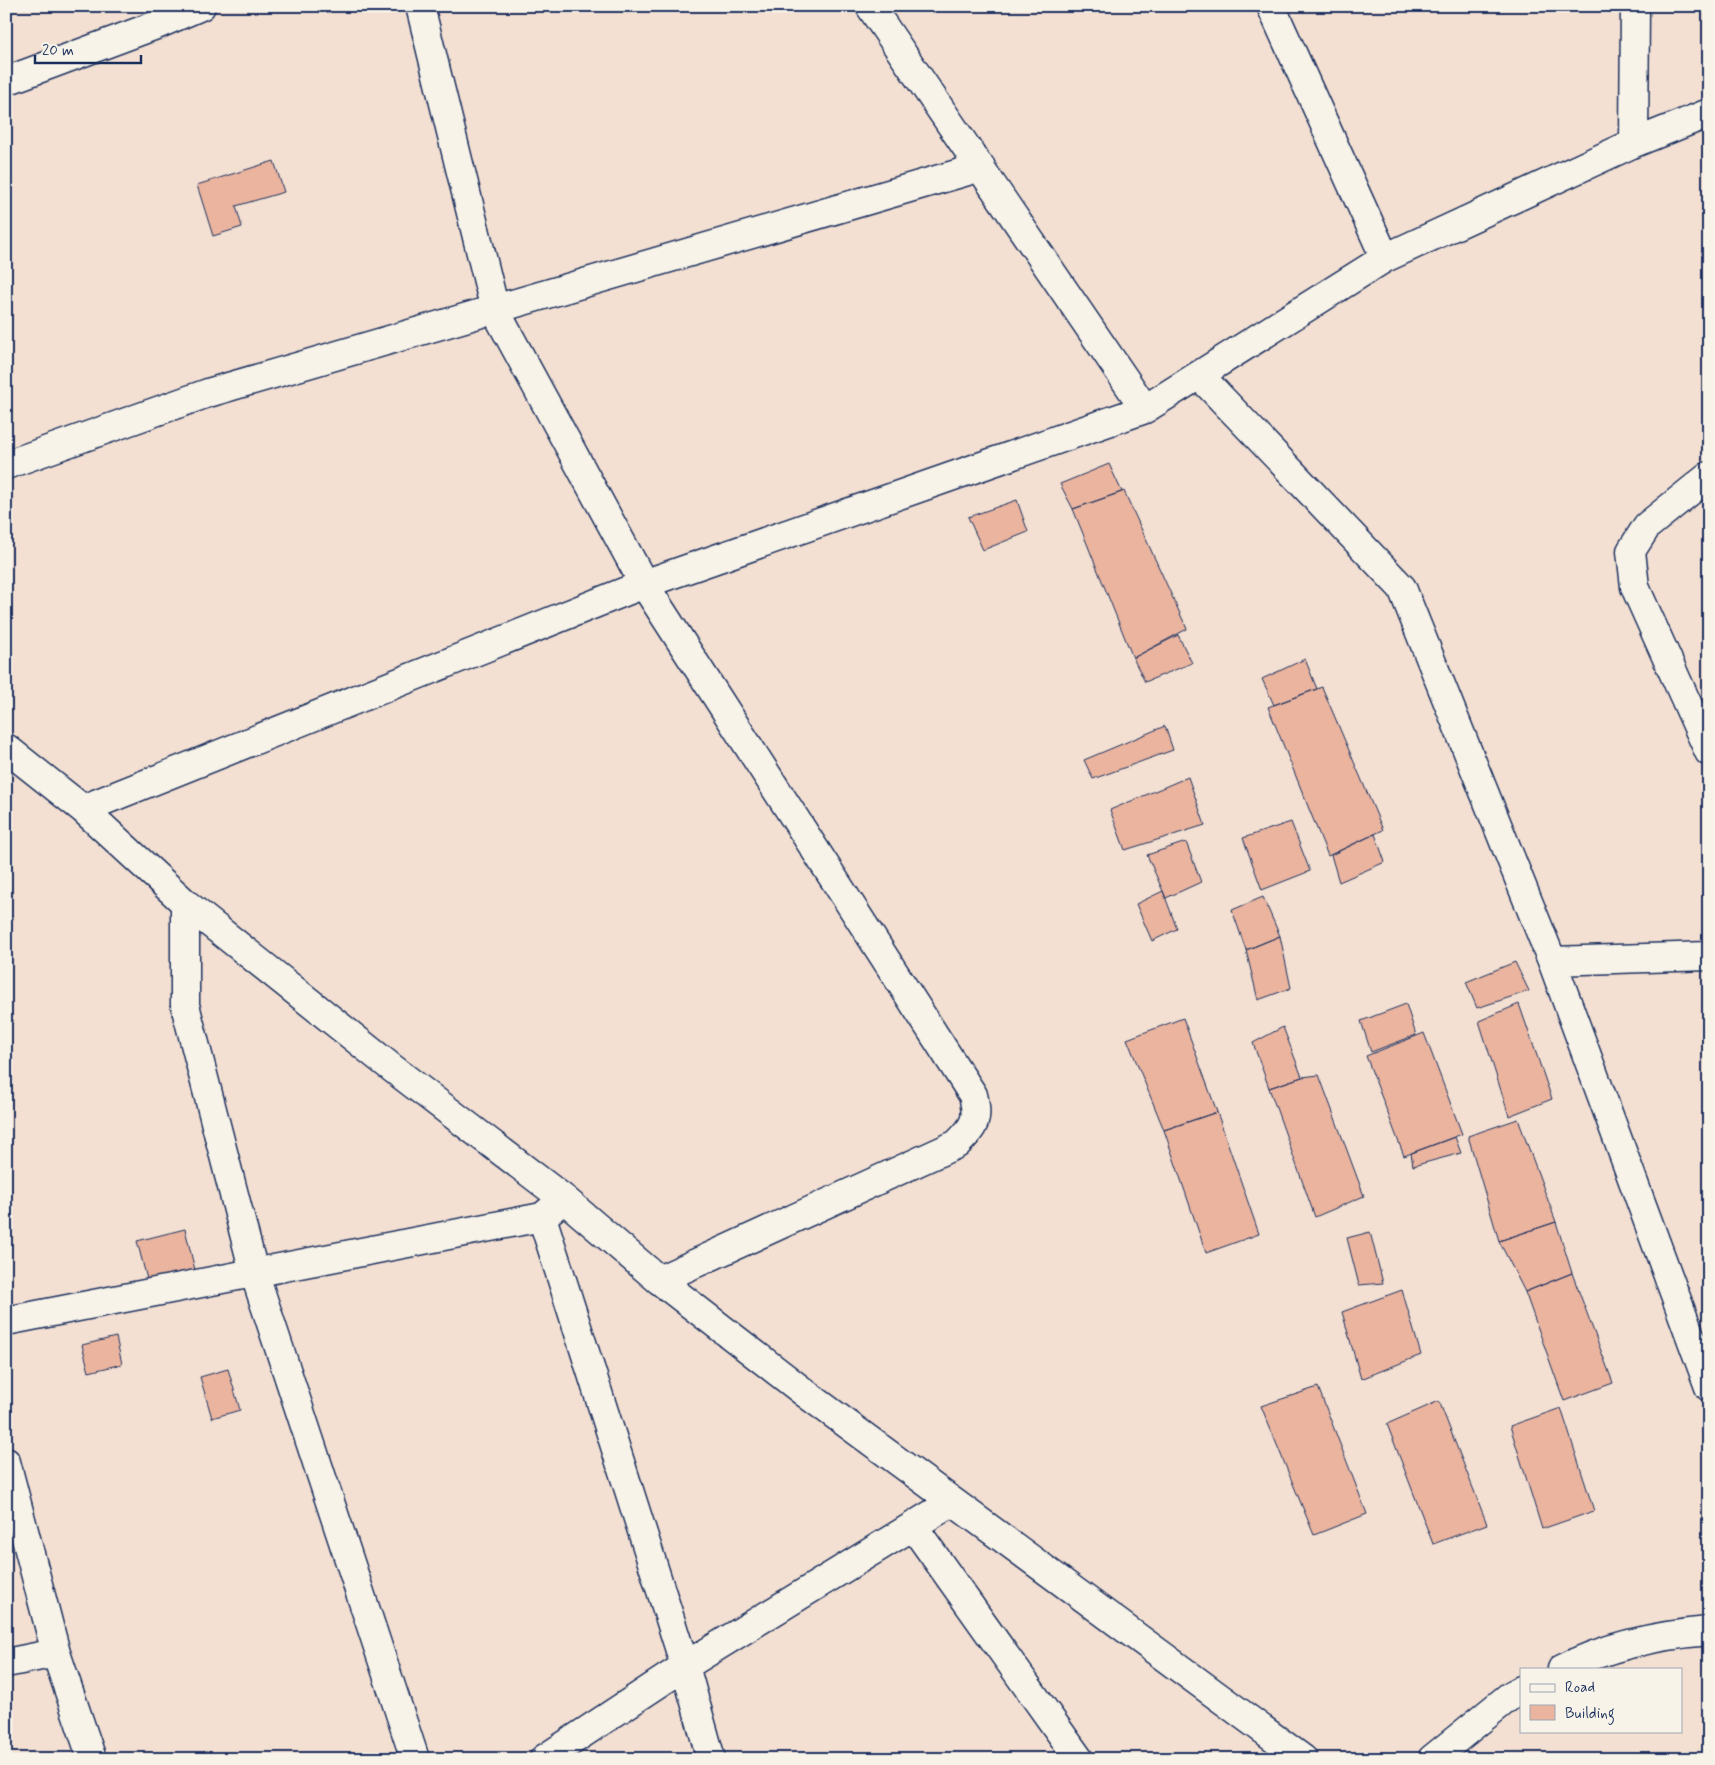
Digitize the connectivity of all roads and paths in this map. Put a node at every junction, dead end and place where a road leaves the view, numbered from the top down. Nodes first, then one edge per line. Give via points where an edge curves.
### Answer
1 (201, 6) edge
2 (420, 6) edge
3 (870, 6) edge
4 (1271, 6) edge
5 (1635, 6) edge
6 (6, 81) edge
7 (1709, 113) edge
8 (1634, 143) junction
9 (981, 167) junction
10 (1385, 258) junction
11 (495, 310) junction
12 (1199, 375) junction
13 (1145, 409) junction
14 (6, 465) edge
15 (1709, 476) edge
16 (644, 584) junction
17 (6, 748) edge
18 (1709, 752) edge
19 (83, 809) junction
20 (185, 903) junction
21 (1709, 956) edge
22 (1552, 961) junction
23 (564, 1199) junction
24 (542, 1217) junction
25 (254, 1272) junction
26 (659, 1280) junction
27 (6, 1321) edge
28 (1709, 1387) edge
29 (6, 1462) edge
30 (952, 1502) junction
31 (913, 1526) junction
32 (1709, 1631) edge
33 (56, 1653) junction
34 (6, 1663) edge
35 (685, 1666) junction
36 (1565, 1668) edge
37 (1520, 1691) edge
38 (92, 1759) edge
39 (415, 1759) edge
40 (544, 1759) edge
41 (711, 1759) edge
42 (1080, 1759) edge
43 (1303, 1759) edge
44 (1432, 1759) edge

1 - 6 street
2 - 11 street
3 - 9 street
4 - 10 street
5 - 8 street
7 - 8 street
8 - 10 street
9 - 11 street
9 - 13 street
10 - 12 street
11 - 14 street via 208,393
11 - 16 street
12 - 13 street
12 - 22 street via 1402,588
13 - 16 street
15 - 18 street via 1647,526 1631,551 1635,587
16 - 19 street
16 - 26 street via 973,1095 977,1112 971,1130 957,1144
17 - 19 street
19 - 20 street
20 - 23 street via 384,1062
20 - 25 street via 185,1005
21 - 22 street
22 - 28 street
23 - 24 street
23 - 26 street
24 - 25 street
24 - 35 street
25 - 27 street
25 - 39 street
26 - 30 street
29 - 33 street
30 - 31 street
30 - 43 street
31 - 35 street
31 - 42 street
32 - 36 street via 1668,1634 1614,1649
33 - 34 street
33 - 38 street
35 - 40 street
35 - 41 street
37 - 44 street

